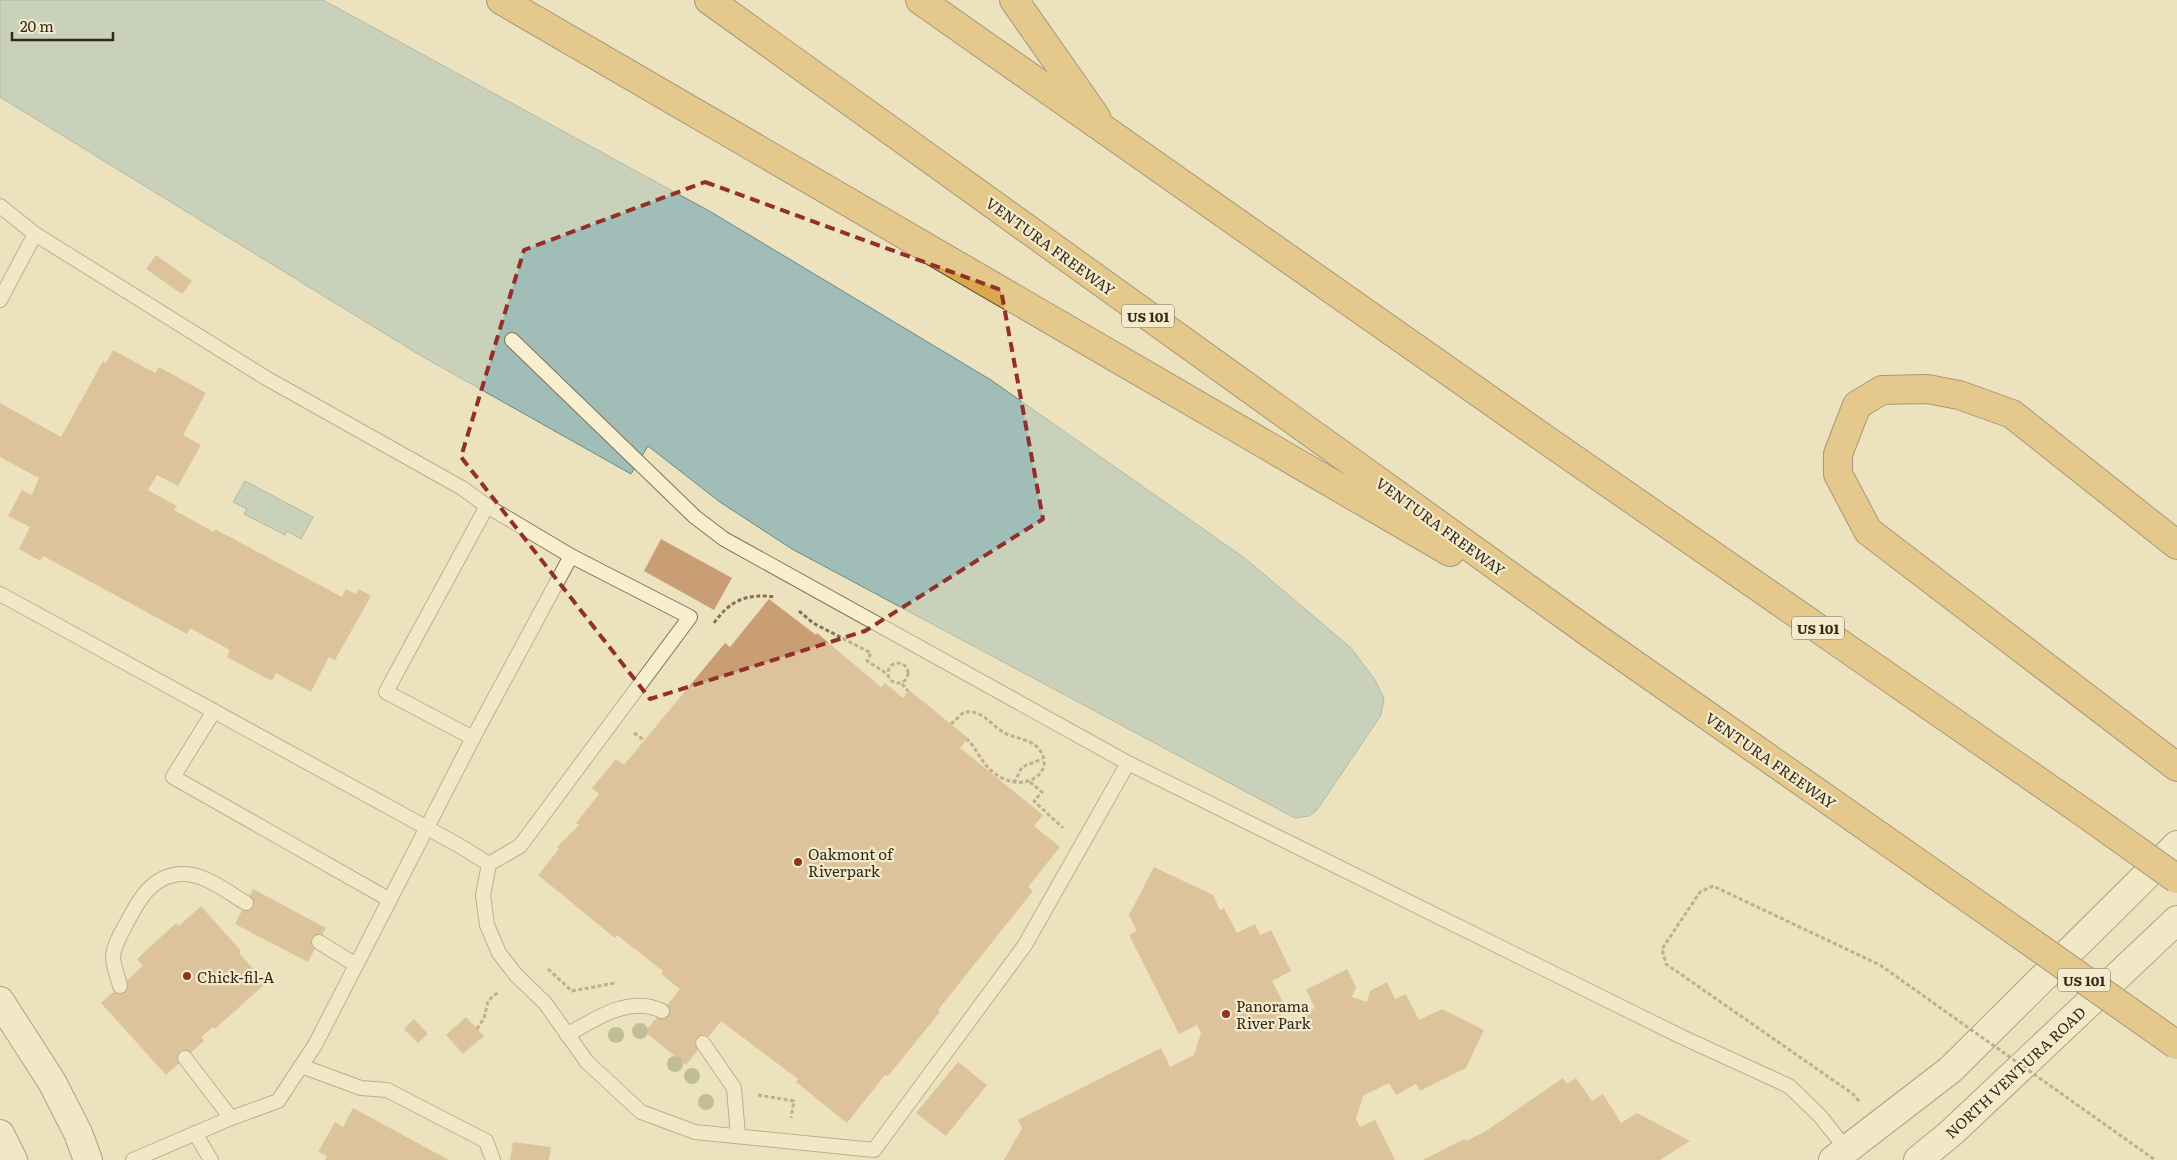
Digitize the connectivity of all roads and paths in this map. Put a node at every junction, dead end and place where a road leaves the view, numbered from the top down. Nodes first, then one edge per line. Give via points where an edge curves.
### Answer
1 (500, 0) edge
2 (709, 0) edge
3 (920, 0) edge
4 (1014, 0) edge
5 (1107, 133) junction
6 (0, 206) edge
7 (34, 234) junction
8 (0, 300) edge
9 (512, 340) dead end
10 (487, 506) junction
11 (2177, 545) edge
12 (571, 556) junction
13 (0, 594) edge
14 (782, 600) dead end
15 (795, 608) dead end
16 (712, 626) dead end
17 (1588, 632) junction
18 (886, 673) junction
19 (902, 684) junction
20 (908, 691) dead end
21 (214, 711) junction
22 (951, 724) dead end
23 (640, 725) dead end
24 (473, 738) junction
25 (967, 739) dead end
26 (644, 740) dead end
27 (1042, 759) junction
28 (2167, 759) edge
29 (1128, 763) junction
30 (1030, 782) junction
31 (1014, 783) junction
32 (426, 828) junction
33 (1085, 838) junction
34 (2177, 845) edge
35 (489, 864) junction
36 (2177, 879) edge
37 (390, 900) junction
38 (246, 903) dead end
39 (2177, 920) edge
40 (318, 942) dead end
41 (543, 964) dead end
42 (356, 965) junction
43 (617, 983) dead end
44 (120, 986) dead end
45 (0, 1001) edge
46 (662, 1011) dead end
47 (567, 1035) junction
48 (703, 1043) dead end
49 (2177, 1045) edge
50 (185, 1058) dead end
51 (301, 1066) junction
52 (231, 1118) junction
53 (1883, 1124) junction
54 (195, 1133) junction
55 (0, 1134) edge
56 (738, 1136) junction
57 (1840, 1155) edge
58 (13, 1160) edge
59 (88, 1160) edge
60 (133, 1160) edge
61 (211, 1160) edge
62 (493, 1160) edge
63 (1918, 1160) edge
64 (2155, 1160) edge

1 - 17 highway
2 - 17 highway, VENTURA FREEWAY / US 101
3 - 5 highway, US 101
4 - 5 highway
5 - 36 highway, US 101, bridge
6 - 7 lane
7 - 8 lane
7 - 10 lane via 266,378 462,488
9 - 29 lane via 695,517 724,539
10 - 12 lane
10 - 24 lane via 386,692
11 - 28 highway via 2012,414 1959,395 1927,389 1882,390 1857,405 1838,454 1838,474 1868,531
12 - 24 lane
12 - 35 lane via 690,618 520,846
13 - 21 lane
14 - 16 path via 750,596 726,607
15 - 18 path via 813,624 870,654 866,661
17 - 49 highway, VENTURA FREEWAY / US 101, bridge
18 - 19 path via 892,681
18 - 19 path via 892,664 902,663 909,676
19 - 20 path
21 - 32 lane
21 - 37 lane via 173,777
22 - 27 path via 964,712 978,713 1002,732 1032,744 1042,754
23 - 26 path via 634,733
24 - 32 lane
25 - 31 path via 992,772
27 - 30 path via 1040,773
27 - 31 path via 1022,767
29 - 33 lane
29 - 57 lane via 1682,1037 1789,1086 1820,1116
30 - 31 path
30 - 33 path via 1042,792 1034,801 1063,828
32 - 35 lane
32 - 37 lane
33 - 56 lane via 1026,944 874,1150
34 - 53 main road via 1950,1070
35 - 47 lane via 483,895 487,925 499,953 545,1003
37 - 42 lane
38 - 44 lane via 201,876 183,874 154,883 140,897 114,946 113,957
39 - 63 main road, NORTH VENTURA ROAD via 1951,1133
40 - 42 lane
41 - 43 path via 572,991
42 - 51 lane
45 - 59 main road via 52,1082
46 - 47 lane via 651,1006 622,1007 604,1013
47 - 56 lane via 586,1062 641,1112 695,1132
48 - 56 lane via 734,1088
50 - 52 lane
51 - 52 lane via 278,1101
51 - 62 lane via 361,1088 387,1090 486,1141
52 - 54 lane
53 - 57 main road
53 - 64 path, bridge via 1853,1094 1666,964 1662,949 1700,892 1713,886 1880,965
54 - 60 lane
54 - 61 lane
55 - 58 main road

